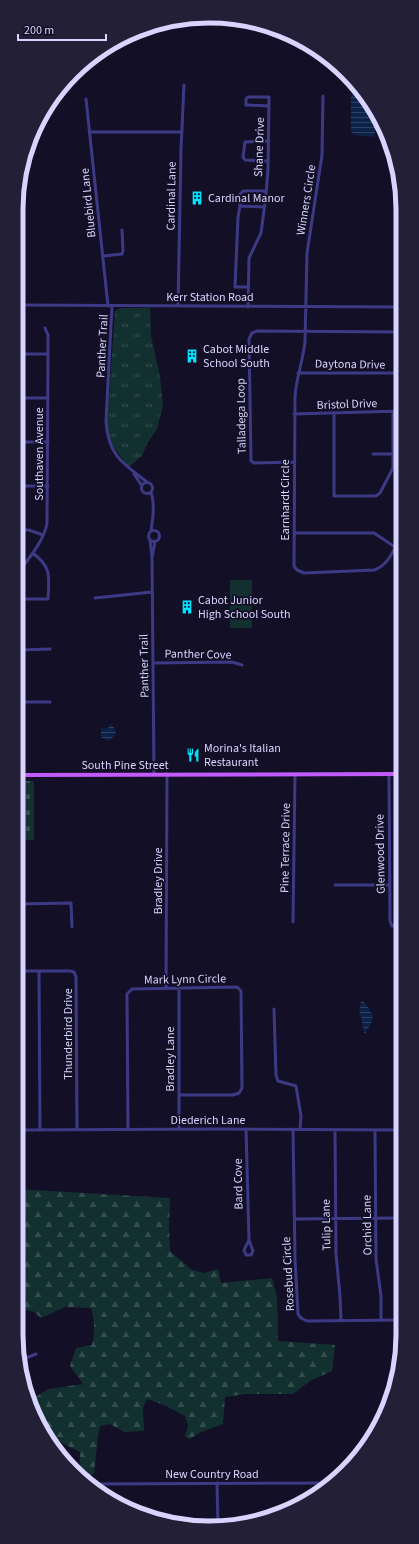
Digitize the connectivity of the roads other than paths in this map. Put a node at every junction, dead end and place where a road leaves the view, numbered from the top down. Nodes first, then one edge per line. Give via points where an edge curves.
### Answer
1 (184, 86) dead end
2 (323, 96) dead end
3 (86, 99) dead end
4 (269, 106) junction
5 (90, 132) junction
6 (182, 132) junction
7 (268, 141) junction
8 (268, 161) junction
9 (266, 191) junction
10 (240, 206) junction
11 (264, 207) junction
12 (122, 230) dead end
13 (103, 256) junction
14 (248, 287) junction
15 (23, 305) edge
16 (108, 306) junction
17 (112, 306) junction
18 (178, 306) junction
19 (248, 307) junction
20 (306, 307) junction
21 (396, 307) edge
22 (45, 328) dead end
23 (306, 331) junction
24 (396, 332) edge
25 (23, 354) edge
26 (48, 354) junction
27 (298, 372) junction
28 (396, 374) edge
29 (23, 398) edge
30 (48, 398) junction
31 (393, 411) joint
32 (294, 414) junction
33 (334, 414) junction
34 (23, 442) edge
35 (48, 442) junction
36 (373, 454) dead end
37 (393, 454) junction
38 (294, 462) junction
39 (134, 474) junction
40 (147, 482) junction
41 (23, 486) edge
42 (48, 486) junction
43 (142, 486) junction
44 (151, 492) junction
45 (147, 494) junction
46 (154, 503) junction
47 (153, 521) junction
48 (23, 530) edge
49 (151, 531) junction
50 (156, 531) junction
51 (294, 533) junction
52 (43, 535) junction
53 (150, 540) junction
54 (155, 542) junction
55 (395, 547) joint
56 (33, 553) junction
57 (152, 557) junction
58 (23, 566) edge
59 (152, 592) junction
60 (95, 598) dead end
61 (23, 599) edge
62 (50, 649) dead end
63 (23, 650) edge
64 (153, 662) junction
65 (242, 665) dead end
66 (23, 702) edge
67 (50, 702) dead end
68 (154, 774) junction
69 (167, 774) junction
70 (296, 774) junction
71 (389, 774) junction
72 (396, 774) edge
73 (23, 775) edge
74 (335, 885) dead end
75 (389, 885) junction
76 (23, 904) edge
77 (293, 922) dead end
78 (72, 926) dead end
79 (396, 926) edge
80 (23, 971) edge
81 (39, 971) junction
82 (166, 988) junction
83 (179, 988) junction
84 (274, 1009) dead end
85 (179, 1095) junction
86 (77, 1129) junction
87 (179, 1129) junction
88 (246, 1129) junction
89 (293, 1129) junction
90 (300, 1129) junction
91 (23, 1130) edge
92 (40, 1130) junction
93 (128, 1130) junction
94 (335, 1130) junction
95 (375, 1130) junction
96 (396, 1130) edge
97 (376, 1218) junction
98 (396, 1218) edge
99 (294, 1219) junction
100 (335, 1219) junction
101 (249, 1240) junction
102 (341, 1320) junction
103 (381, 1320) junction
104 (396, 1320) edge
105 (36, 1354) dead end
106 (25, 1358) edge
107 (217, 1483) junction
108 (322, 1483) edge
109 (98, 1484) edge
110 (218, 1521) edge

1 - 6 street, Cardinal Lane
2 - 20 street, Winners Circle via 322,155 307,252
3 - 5 street, Bluebird Lane
4 - 4 street, Shane Drive via 269,97 248,96 246,99 248,105
4 - 7 street, Shane Drive
5 - 6 street
5 - 13 street, Bluebird Lane
6 - 18 street, Cardinal Lane
7 - 8 street, Shane Drive
7 - 8 street via 243,143 245,160
8 - 9 street, Shane Drive
9 - 10 street via 243,191 240,194
9 - 11 street, Shane Drive
10 - 11 street
10 - 14 street via 235,287
11 - 14 street, Shane Drive via 261,233 249,258
12 - 13 street via 122,254
13 - 16 street, Bluebird Lane
14 - 19 street, Shane Drive
15 - 16 street, Kerr Station Road
16 - 17 street, Kerr Station Road
17 - 18 street, Kerr Station Road
17 - 39 street, Panther Trail via 107,436 120,461
18 - 19 street, Kerr Station Road
19 - 20 street, Kerr Station Road
20 - 21 street, Kerr Station Road
20 - 23 street, Earnhardt Circle
22 - 26 street, Southaven Avenue via 48,336
23 - 24 street
23 - 27 street, Earnhardt Circle
23 - 38 street, Talladega Loop via 257,331 252,333 249,339 251,461
25 - 26 street
26 - 30 street, Southaven Avenue
27 - 28 street, Daytona Drive
27 - 32 street, Earnhardt Circle
29 - 30 street
30 - 35 street, Southaven Avenue
31 - 33 street, Bristol Drive
31 - 37 street
32 - 33 street, Bristol Drive
32 - 38 street, Earnhardt Circle
33 - 37 street via 334,496 378,495 393,468
34 - 35 street
35 - 42 street, Southaven Avenue
36 - 37 street
38 - 51 street, Earnhardt Circle
39 - 40 street, Panther Trail
39 - 43 street, Panther Trail
40 - 43 street
40 - 44 street via 152,486
41 - 42 street
42 - 52 street, Southaven Avenue via 47,524
43 - 45 street via 142,491
44 - 45 street
44 - 46 street
45 - 46 street
46 - 47 street
47 - 49 street
47 - 50 street
48 - 52 street
49 - 50 street
49 - 53 street via 148,534
50 - 54 street via 159,536
51 - 55 street via 374,533
51 - 55 street, Earnhardt Circle via 294,566 304,573 381,568
52 - 56 street, Southaven Avenue
53 - 54 street
53 - 57 street, Panther Trail
54 - 57 street, Panther Trail
56 - 58 street, Southaven Avenue
56 - 61 street via 46,564 48,599
57 - 59 street, Panther Trail
59 - 60 street
59 - 64 street, Panther Trail
62 - 63 street
64 - 65 street, Panther Cove via 232,662
64 - 68 street, Panther Trail
66 - 67 street
68 - 69 main road, South Pine Street
68 - 73 main road, South Pine Street
69 - 70 main road, South Pine Street
69 - 82 street, Bradley Drive
70 - 71 main road, South Pine Street
70 - 77 street, Pine Terrace Drive
71 - 72 main road, South Pine Street
71 - 75 street, Glenwood Drive
74 - 75 street
75 - 79 street, Glenwood Drive via 390,924
76 - 78 street via 71,904
80 - 81 street, Thunderbird Drive
81 - 86 street, Thunderbird Drive via 70,971 74,972 76,977
81 - 92 street
82 - 83 street, Mark Lynn Circle
82 - 93 street, Mark Lynn Circle via 132,989 127,994
83 - 85 street, Bradley Lane
83 - 85 street, Mark Lynn Circle via 237,987 241,991 242,1073 242,1088 234,1095
84 - 90 street via 276,1075 278,1081 296,1086 301,1116
85 - 87 street, Bradley Lane
86 - 92 street, Diederich Lane
86 - 93 street, Diederich Lane
87 - 88 street, Diederich Lane
87 - 93 street, Diederich Lane
88 - 89 street, Diederich Lane
88 - 101 street, Bard Cove
89 - 90 street, Diederich Lane
89 - 99 street, Rosebud Circle
90 - 94 street, Diederich Lane
91 - 92 street, Diederich Lane
94 - 95 street, Diederich Lane
94 - 100 street, Tulip Lane
95 - 96 street, Diederich Lane
95 - 97 street, Orchid Lane
97 - 98 street
97 - 100 street
97 - 103 street, Orchid Lane via 376,1259
99 - 100 street
99 - 102 street, Rosebud Circle via 298,1314 307,1320
100 - 102 street, Tulip Lane
101 - 101 street, Bard Cove via 244,1250 246,1255 251,1255 253,1251
102 - 103 street, Rosebud Circle
103 - 104 street, Rosebud Circle
105 - 106 street
107 - 108 street, New Country Road
107 - 109 street, New Country Road
107 - 110 street

